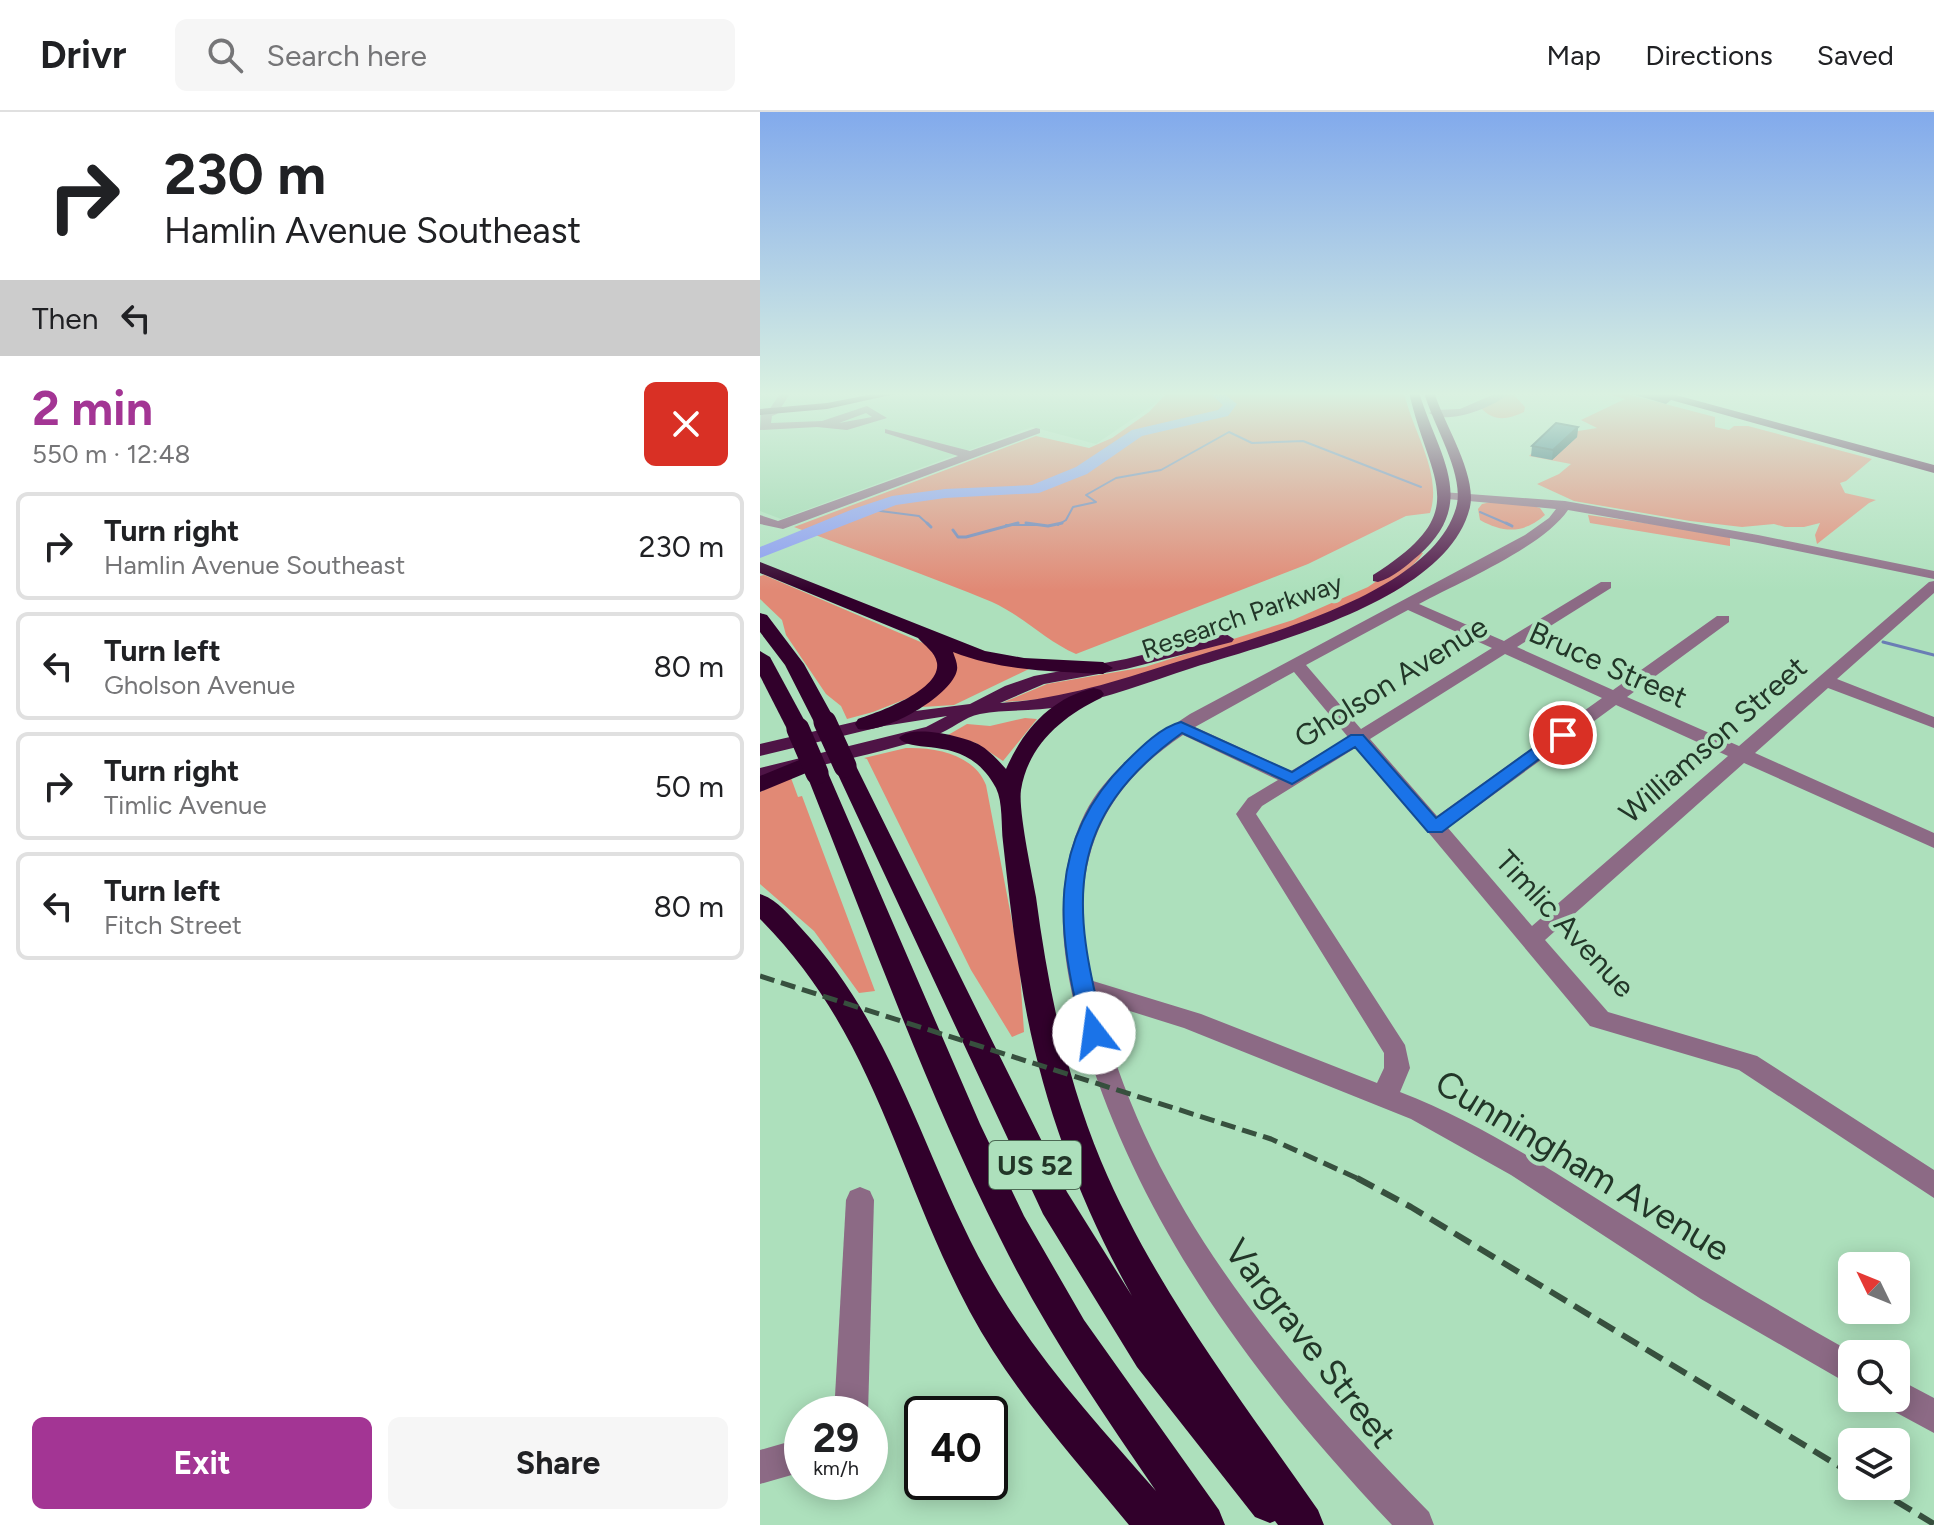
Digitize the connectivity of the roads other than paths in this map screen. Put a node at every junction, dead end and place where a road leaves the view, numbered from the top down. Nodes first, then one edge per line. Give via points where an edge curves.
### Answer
1 (961, 458) edge
2 (1438, 458) edge
3 (1454, 458) edge
4 (1892, 458) edge
5 (1934, 469) edge
6 (1456, 496) junction
7 (1565, 505) junction
8 (760, 519) edge
9 (765, 569) edge
10 (1934, 575) edge
11 (1606, 585) dead end
12 (1934, 585) edge
13 (1407, 604) junction
14 (760, 619) edge
15 (1723, 619) dead end
16 (926, 637) junction
17 (1504, 648) junction
18 (760, 657) edge
19 (1296, 664) junction
20 (1103, 668) junction
21 (1826, 681) junction
22 (1094, 694) junction
23 (1614, 698) junction
24 (974, 710) junction
25 (1934, 723) edge
26 (866, 724) junction
27 (1181, 727) junction
28 (910, 738) junction
29 (1357, 739) junction
30 (760, 750) edge
31 (1743, 756) junction
32 (824, 768) junction
33 (760, 774) edge
34 (1292, 779) junction
35 (760, 785) edge
36 (1009, 791) junction
37 (1435, 828) junction
38 (1934, 841) edge
39 (760, 903) edge
40 (1532, 939) junction
41 (1082, 987) junction
42 (1385, 1095) junction
43 (1934, 1185) edge
44 (860, 1200) dead end
45 (1838, 1362) edge
46 (852, 1396) edge
47 (1910, 1402) edge
48 (1934, 1416) edge
49 (784, 1460) edge
50 (760, 1467) edge
51 (1157, 1525) edge
52 (1204, 1525) edge
53 (1290, 1525) edge
54 (1303, 1525) edge
55 (1416, 1525) edge

1 - 8 street via 778,526
2 - 6 main road
3 - 6 main road via 1461,476
4 - 5 main road
6 - 7 street
6 - 20 main road, Research Parkway via 1421,546 1353,592 1252,631
6 - 22 main road, Research Parkway via 1460,517 1438,550 1378,593 1289,632
7 - 10 street via 1781,541
7 - 13 street, Vargrave Street via 1541,532
9 - 16 highway
11 - 17 street, Gholson Avenue
12 - 21 street, Williamson Street
13 - 17 street, Bruce Street
13 - 19 street, Vargrave Street
14 - 32 highway, US 52, bridge via 799,672 825,722
15 - 23 street
16 - 20 highway via 1001,661
16 - 26 highway via 947,658 943,679 917,701
17 - 23 street, Bruce Street
17 - 29 street, Gholson Avenue
18 - 32 highway, US 52, bridge
19 - 27 street, Vargrave Street
19 - 29 street, Timlic Avenue
20 - 24 main road, Research Parkway via 1029,683
21 - 25 street
21 - 31 street, Williamson Street
22 - 24 main road, Research Parkway
22 - 36 highway via 1057,713 1033,735
23 - 31 street, Bruce Street
23 - 37 street
24 - 26 main road, Research Parkway
24 - 28 main road, Research Parkway
26 - 30 main road, Research Parkway
27 - 34 street
27 - 41 street, Vargrave Street via 1146,751 1114,784 1082,839 1072,899
28 - 32 main road, Research Parkway
28 - 36 highway via 973,749 992,765
29 - 34 street, Gholson Avenue
29 - 37 street, Timlic Avenue
31 - 38 street, Bruce Street
31 - 40 street, Williamson Street
32 - 33 main road, Research Parkway
32 - 35 highway
32 - 52 highway, US 52 via 964,1124 1012,1227 1078,1344
32 - 53 highway, US 52 via 1069,1227 1150,1354
34 - 42 street, Gholson Avenue via 1249,807 1248,820 1396,1052 1397,1068
36 - 54 highway via 1042,1017 1081,1153 1154,1301
37 - 40 street, Timlic Avenue
39 - 51 highway via 805,949 862,1033 960,1256 1011,1344
40 - 43 street, Timlic Avenue via 1599,1019 1748,1063
41 - 42 street, Cunningham Avenue via 1192,1021
41 - 55 street, Vargrave Street via 1124,1125 1190,1250 1291,1389
42 - 45 street, Cunningham Avenue via 1484,1144
44 - 46 street
47 - 48 street
49 - 50 street

